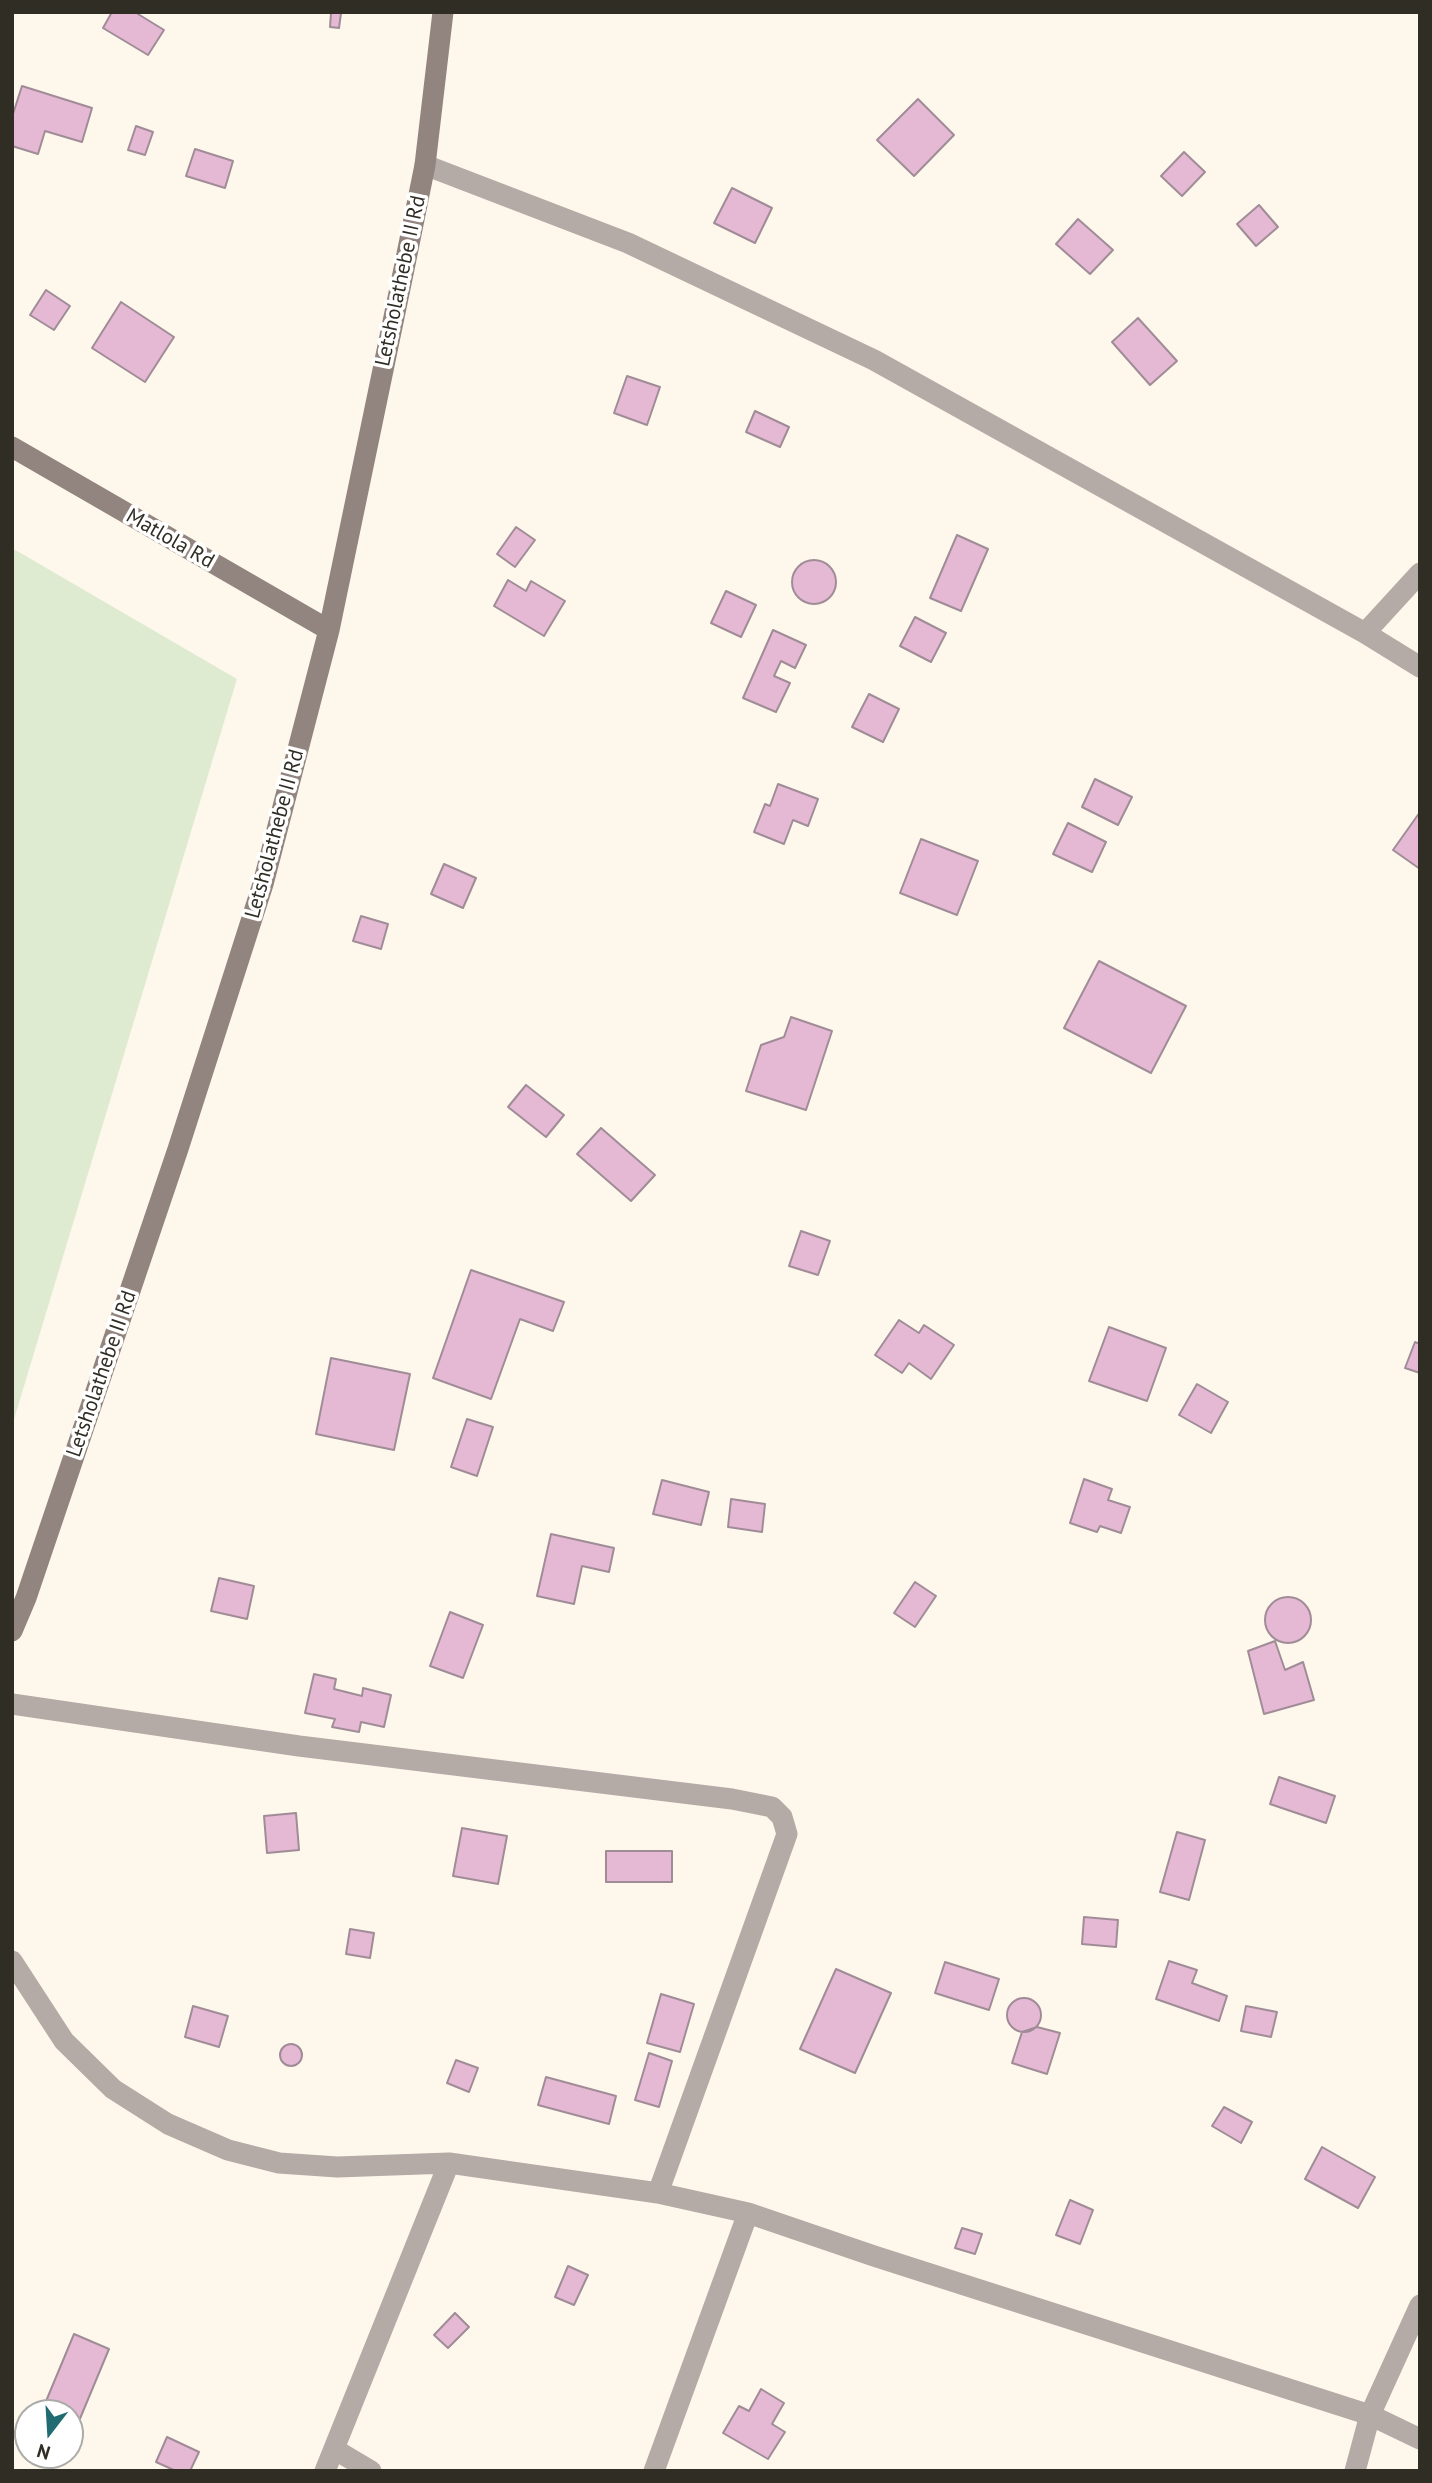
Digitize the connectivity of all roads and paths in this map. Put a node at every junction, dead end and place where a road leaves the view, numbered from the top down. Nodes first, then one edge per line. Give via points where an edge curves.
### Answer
1 (443, 12) edge
2 (425, 165) junction
3 (12, 447) edge
4 (1420, 573) edge
5 (329, 630) junction
6 (1364, 633) junction
7 (1420, 667) edge
8 (12, 1631) edge
9 (12, 1704) edge
10 (12, 1961) edge
11 (449, 2163) junction
12 (658, 2193) junction
13 (748, 2213) junction
14 (1420, 2305) edge
15 (1370, 2414) junction
16 (1420, 2438) edge
17 (334, 2449) junction
18 (325, 2471) edge
19 (371, 2471) edge
20 (654, 2471) edge
21 (1355, 2471) edge

1 - 2 street, Letsholathebe II Rd
2 - 5 street, Letsholathebe II Rd
2 - 6 street via 628,243 874,360
3 - 5 street, Matlola Rd
4 - 6 street
5 - 8 street, Letsholathebe II Rd via 255,911 174,1162
6 - 7 street
9 - 12 street via 772,1807 782,1816 787,1834
10 - 11 street via 64,2041 113,2089 168,2124 228,2150 279,2164 337,2168
11 - 12 street
11 - 17 street
12 - 13 street
13 - 15 street
13 - 20 street
14 - 15 street
15 - 16 street
15 - 21 street
17 - 18 street
17 - 19 street

